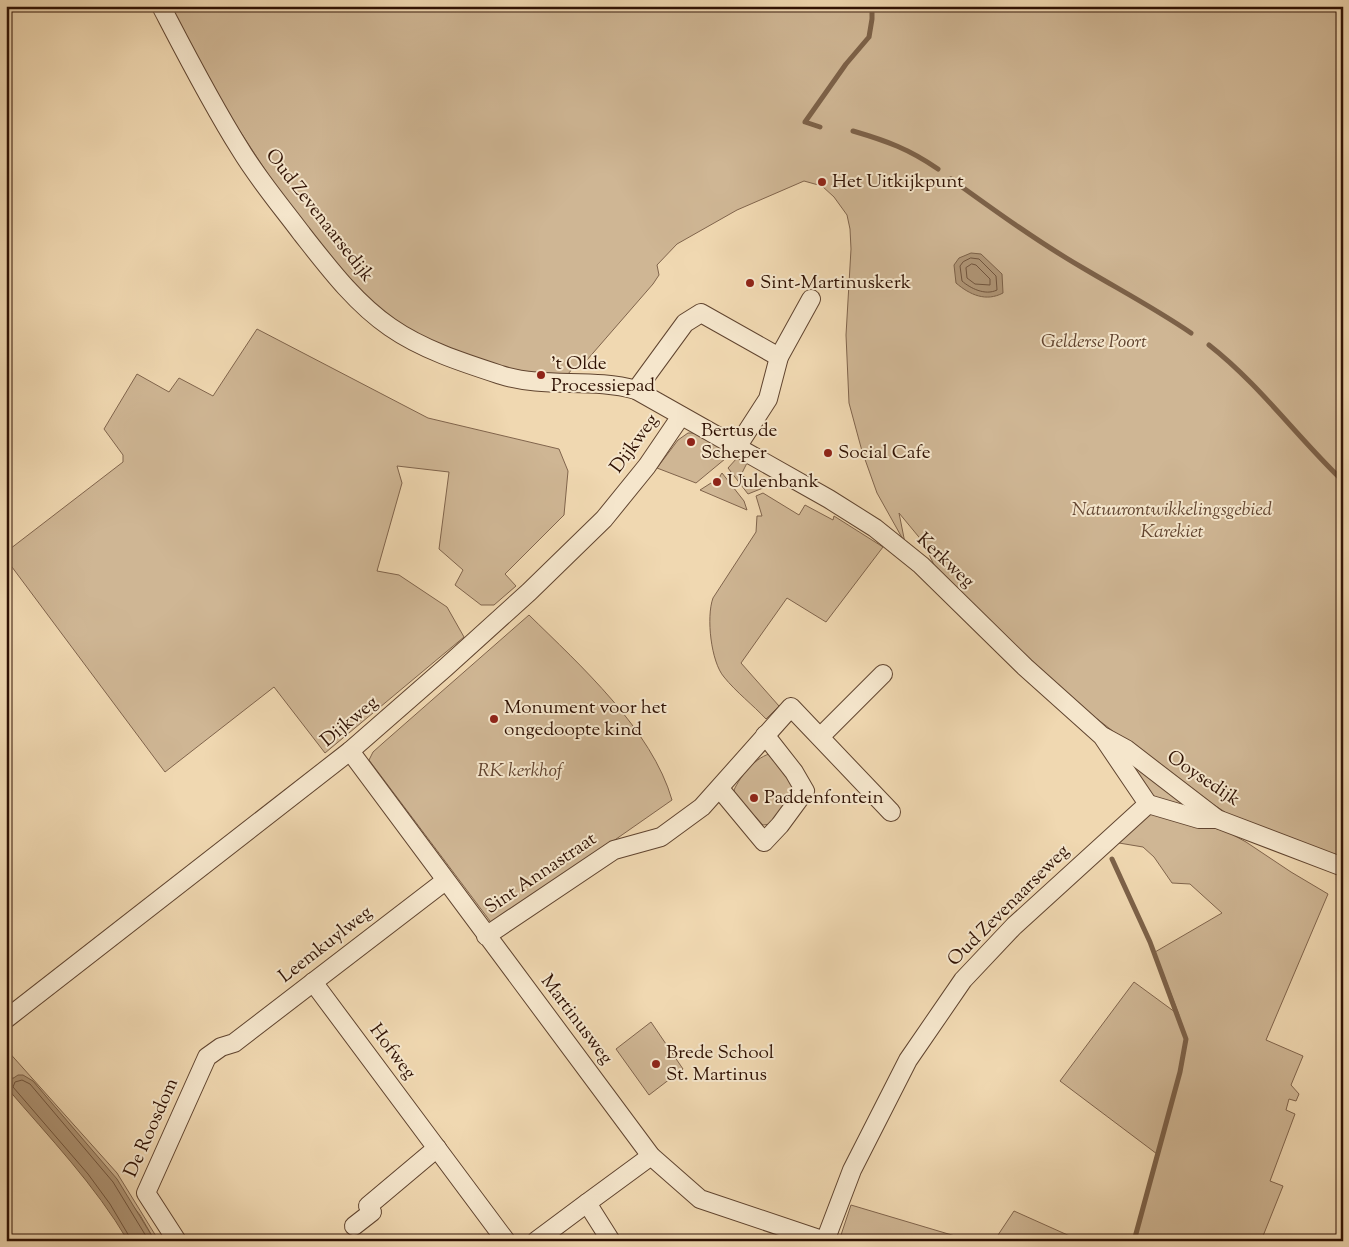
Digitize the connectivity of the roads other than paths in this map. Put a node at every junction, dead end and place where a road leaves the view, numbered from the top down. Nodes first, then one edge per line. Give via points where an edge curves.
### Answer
1 (161, 6) edge
2 (811, 299) dead end
3 (779, 357) junction
4 (512, 378) joint
5 (636, 390) junction
6 (682, 416) junction
7 (737, 447) junction
8 (883, 674) dead end
9 (764, 736) junction
10 (821, 736) junction
11 (1102, 736) junction
12 (350, 751) junction
13 (720, 788) junction
14 (1148, 804) junction
15 (891, 812) dead end
16 (1217, 819) junction
17 (1343, 867) edge
18 (445, 881) junction
19 (486, 936) junction
20 (314, 982) junction
21 (6, 1019) edge
22 (234, 1044) joint
23 (437, 1148) junction
24 (651, 1156) junction
25 (587, 1203) junction
26 (354, 1226) dead end
27 (177, 1241) edge
28 (506, 1241) edge
29 (536, 1241) edge
30 (611, 1241) edge
31 (825, 1241) edge

1 - 4 street, Oud Zevenaarsedijk via 196,74 256,172 318,255 359,302 390,327 419,344
2 - 3 street
3 - 5 street via 701,313 685,322
3 - 7 street via 768,399
4 - 5 street, Kerkweg via 542,383 612,384
5 - 6 street, Kerkweg
6 - 7 street, Kerkweg
6 - 12 street, Dijkweg via 604,519 515,605
7 - 11 street, Kerkweg via 874,528 921,565 1025,667
8 - 10 street
9 - 10 street, Sint Annastraat via 791,707
9 - 13 street, Sint Annastraat
9 - 13 street via 794,772 805,791 780,825 764,842
10 - 15 street, Sint Annastraat
11 - 14 street
11 - 16 street, Ooysedijk via 1126,749
12 - 18 street, Martinusweg
12 - 21 street, Dijkweg
13 - 19 street, Sint Annastraat via 702,807 661,837 614,850
14 - 16 street via 1200,819
14 - 31 street, Oud Zevenaarseweg via 1014,926 963,980 908,1060 852,1170
16 - 17 street, Ooysedijk
18 - 19 street, Martinusweg
18 - 20 street, Leemkuylweg
19 - 24 street, Martinusweg
20 - 22 street, Leemkuylweg
20 - 23 street, Hofweg
22 - 27 street, De Roosdom via 221,1047 207,1057 146,1193
23 - 26 street via 368,1206 372,1212
23 - 28 street, Hofweg
24 - 25 street
24 - 31 street, Martinusweg via 700,1199
25 - 29 street
25 - 30 street

